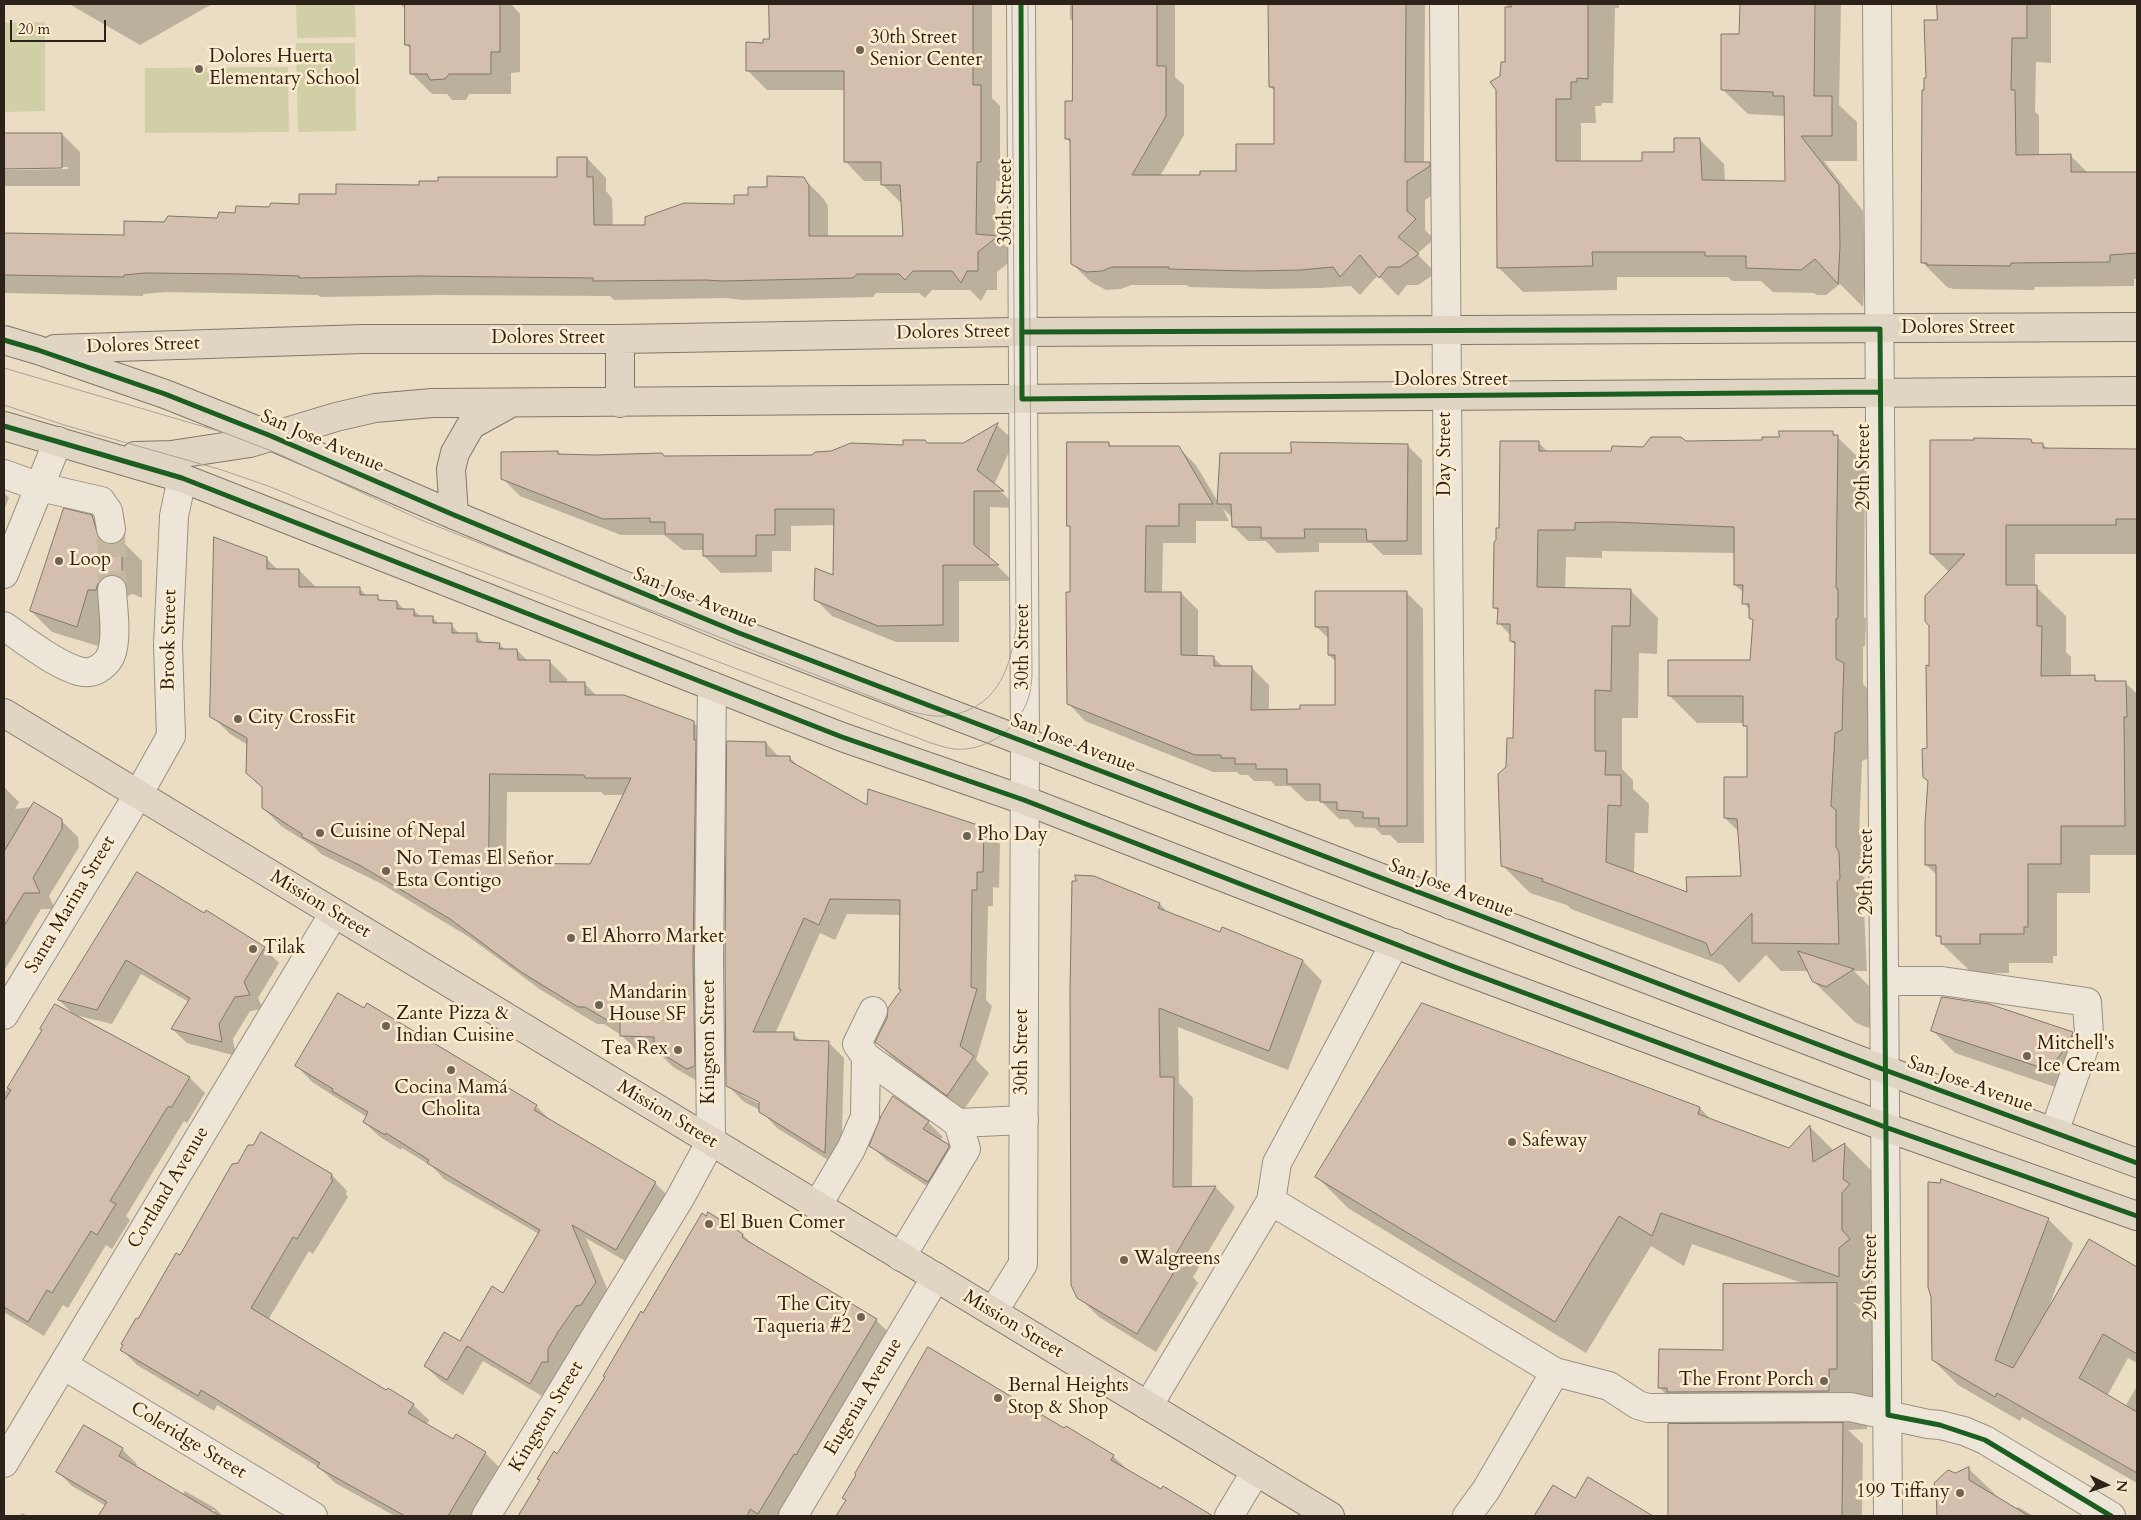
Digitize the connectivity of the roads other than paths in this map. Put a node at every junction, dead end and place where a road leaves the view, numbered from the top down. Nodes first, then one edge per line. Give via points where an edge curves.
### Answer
1 (1021, 4) edge
2 (1444, 4) edge
3 (1877, 4) edge
4 (2137, 327) edge
5 (1880, 329) junction
6 (1022, 332) junction
7 (1446, 332) junction
8 (620, 339) junction
9 (4, 340) edge
10 (38, 350) junction
11 (2137, 391) edge
12 (1880, 392) junction
13 (1446, 396) junction
14 (1022, 399) junction
15 (512, 402) junction
16 (620, 403) junction
17 (4, 426) edge
18 (271, 436) junction
19 (58, 442) junction
20 (110, 457) junction
21 (4, 474) edge
22 (182, 478) junction
23 (40, 488) junction
24 (454, 515) junction
25 (14, 517) edge
26 (111, 530) tunnel mouth
27 (4, 574) edge
28 (112, 590) tunnel mouth
29 (4, 626) edge
30 (712, 686) junction
31 (4, 714) edge
32 (1025, 743) junction
33 (138, 795) junction
34 (1024, 800) junction
35 (1451, 905) junction
36 (334, 913) junction
37 (1395, 943) junction
38 (1884, 981) junction
39 (872, 1012) dead end
40 (4, 1015) edge
41 (866, 1057) junction
42 (1884, 1070) junction
43 (1024, 1120) junction
44 (958, 1123) junction
45 (1885, 1127) junction
46 (2054, 1132) junction
47 (711, 1141) junction
48 (2137, 1163) edge
49 (1271, 1201) junction
50 (817, 1206) junction
51 (2137, 1216) edge
52 (902, 1257) junction
53 (936, 1278) junction
54 (993, 1312) junction
55 (63, 1365) junction
56 (1555, 1372) junction
57 (1148, 1406) junction
58 (1888, 1415) junction
59 (4, 1463) edge
60 (1256, 1471) junction
61 (313, 1516) edge
62 (486, 1516) edge
63 (793, 1516) edge
64 (1229, 1516) edge
65 (1330, 1516) edge
66 (1466, 1516) edge
67 (1888, 1516) edge
68 (2111, 1516) edge

1 - 6 street, 30th Street
2 - 7 street, Day Street
3 - 5 street, 29th Street
4 - 5 main road, Dolores Street
5 - 7 main road, Dolores Street
5 - 12 street, 29th Street
6 - 7 main road, Dolores Street
6 - 8 main road, Dolores Street
6 - 14 street, 30th Street
7 - 13 street, Day Street
8 - 10 main road, Dolores Street via 363,339
8 - 16 main road
9 - 10 main road, San Jose Avenue
10 - 18 main road, San Jose Avenue via 165,394
11 - 12 main road, Dolores Street
12 - 13 main road, Dolores Street
12 - 38 street, 29th Street
13 - 14 main road, Dolores Street
13 - 35 street, Day Street
14 - 16 main road, Dolores Street
14 - 32 street, 30th Street
15 - 16 main road, Dolores Street
15 - 18 main road, Dolores Street via 375,408
15 - 24 main road via 471,425 455,453 451,470
17 - 19 main road
18 - 20 main road, Dolores Street via 250,443 171,454
18 - 24 main road, San Jose Avenue
19 - 20 main road
19 - 23 street
20 - 22 main road
21 - 23 street
22 - 30 main road
22 - 33 street, Brook Street via 174,516 168,645 171,736
23 - 25 street
23 - 26 street via 100,501 108,511
24 - 32 main road, San Jose Avenue via 739,633
25 - 27 street
28 - 29 street via 112,652 106,664 94,670 84,672 63,664
30 - 34 main road via 842,737
30 - 47 street, Kingston Street
31 - 33 main road, Mission Street
32 - 34 street, 30th Street
32 - 35 main road, San Jose Avenue
33 - 36 main road, Mission Street
33 - 40 street, Santa Marina Street
34 - 37 main road
34 - 43 street, 30th Street
35 - 42 main road, San Jose Avenue
36 - 47 main road, Mission Street
36 - 55 street, Cortland Avenue
37 - 45 main road
37 - 49 street via 1277,1163
38 - 42 street, 29th Street
38 - 46 street via 1942,981 2087,1002 2089,1034
39 - 41 street via 857,1044
41 - 44 street
41 - 50 street via 865,1117 851,1149
42 - 45 street, 29th Street
42 - 46 main road, San Jose Avenue
43 - 44 street
43 - 54 street, 30th Street via 1023,1264
44 - 52 street via 966,1149
45 - 51 main road
45 - 58 street, 29th Street
46 - 48 main road, San Jose Avenue
47 - 50 main road, Mission Street
47 - 62 street, Kingston Street via 680,1198
49 - 56 street
49 - 57 street
50 - 52 main road, Mission Street
52 - 53 main road, Mission Street
53 - 54 main road, Mission Street
53 - 63 street, Eugenia Avenue
54 - 57 main road, Mission Street
55 - 59 street, Cortland Avenue
55 - 61 street, Coleridge Street
56 - 58 street via 1609,1386 1648,1408 1850,1407
56 - 66 street via 1486,1490
57 - 60 main road, Mission Street
58 - 67 street, 29th Street
58 - 68 street via 1940,1425 1985,1440
60 - 64 street
60 - 65 main road, Mission Street

